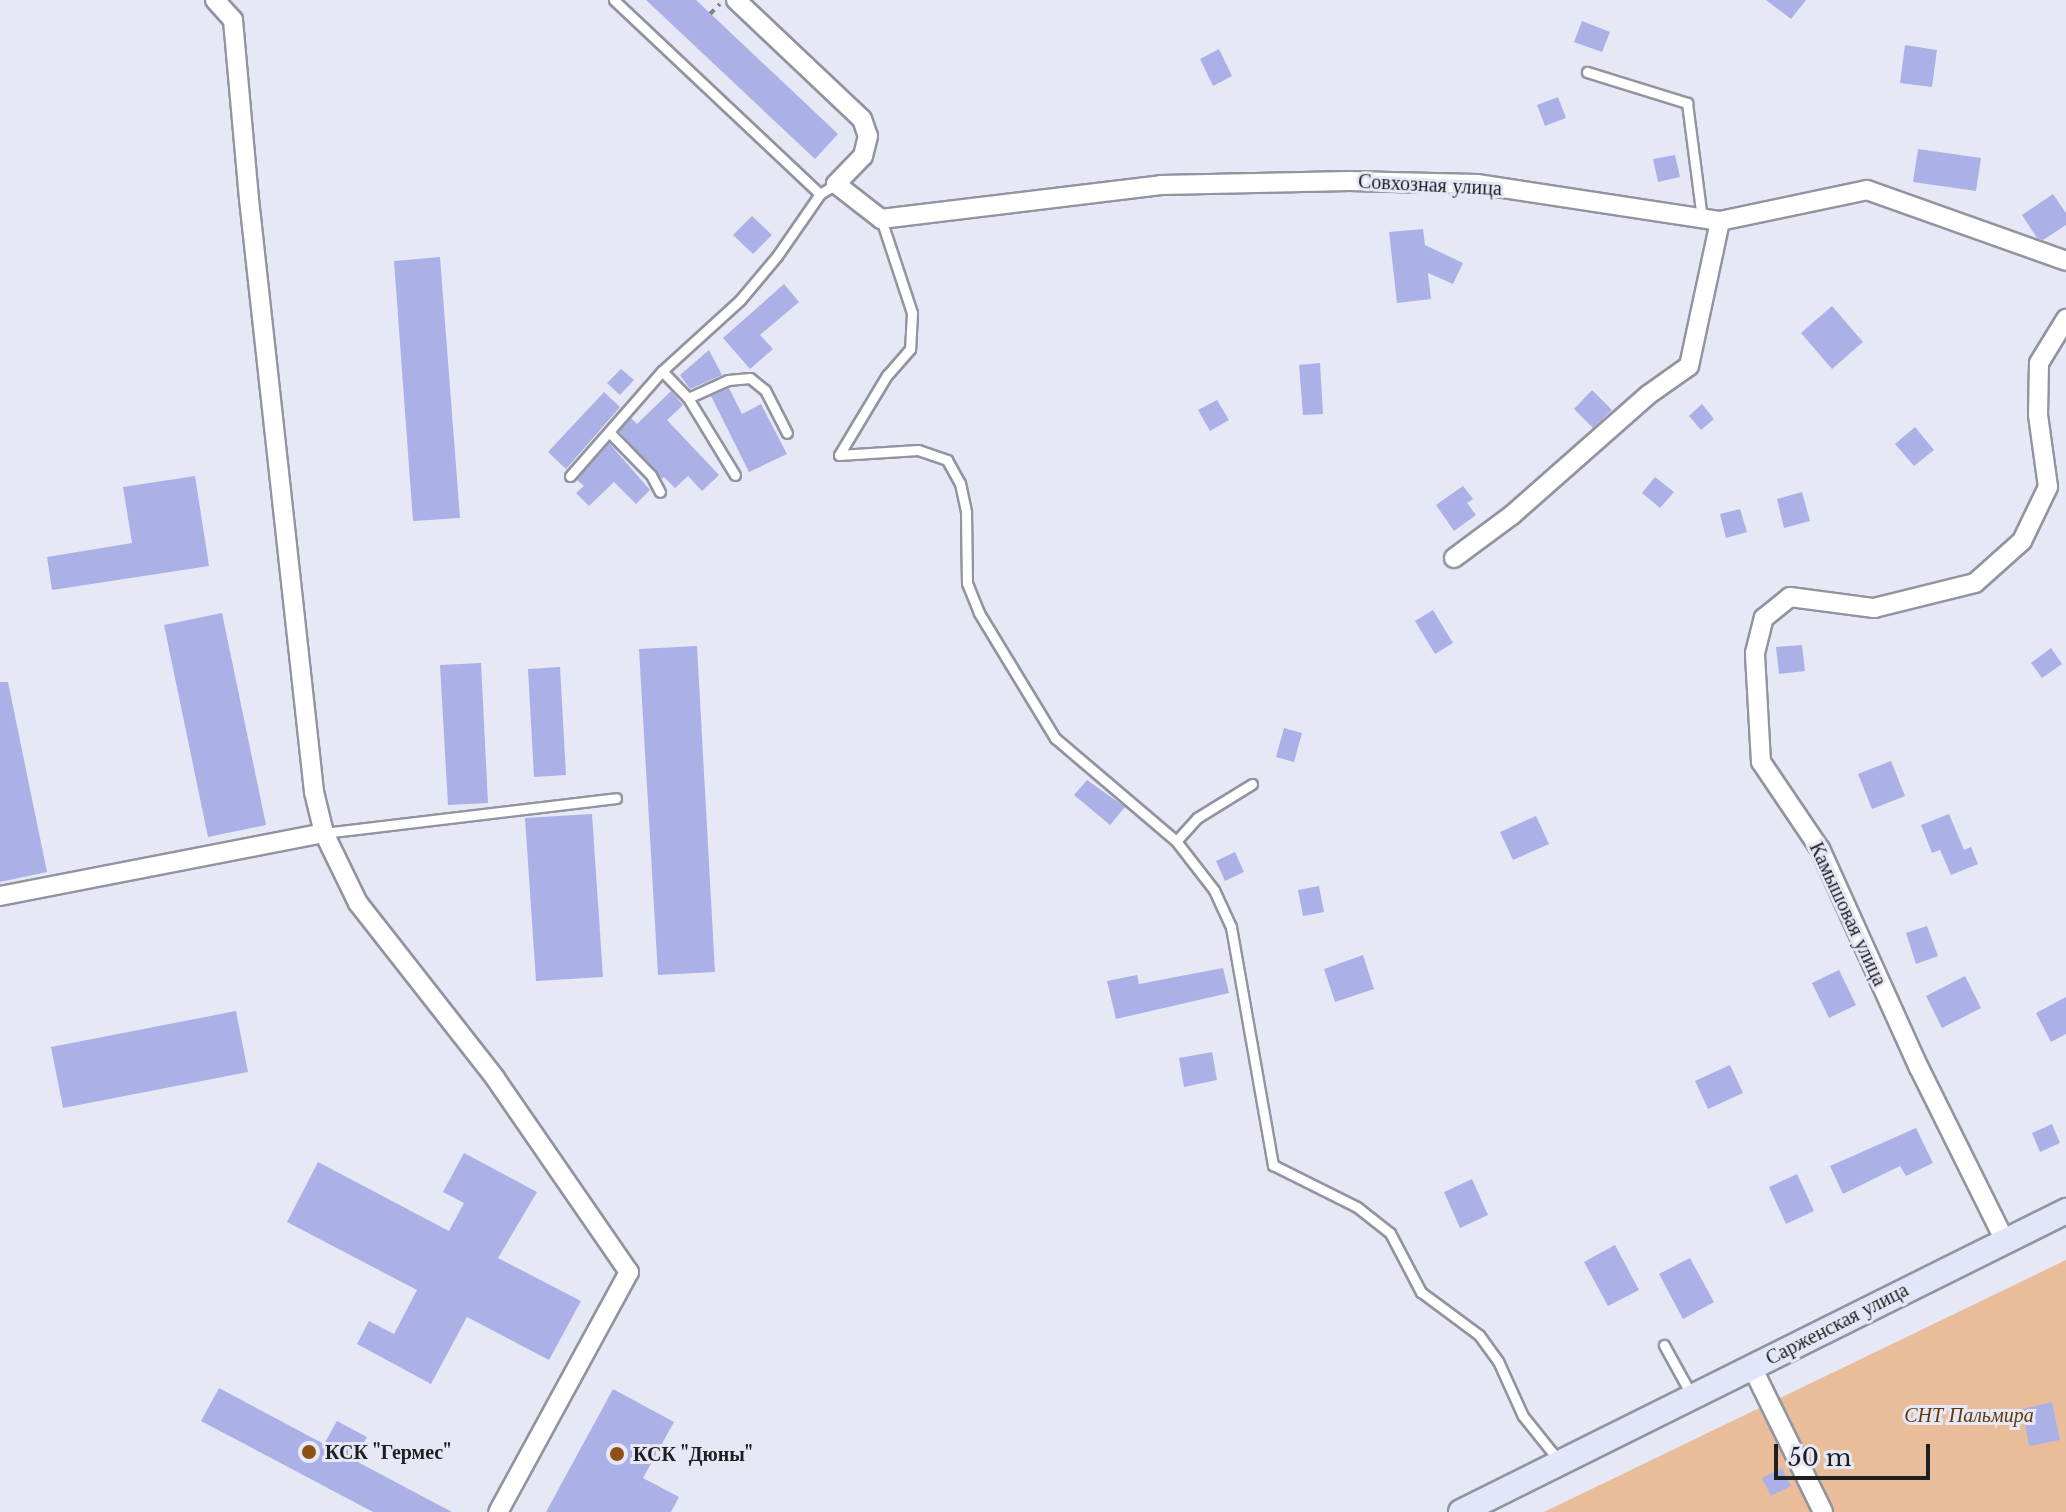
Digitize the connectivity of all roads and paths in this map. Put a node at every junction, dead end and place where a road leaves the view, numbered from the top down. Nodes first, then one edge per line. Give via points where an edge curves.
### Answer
1 (215, 0) edge
2 (614, 0) edge
3 (736, 0) edge
4 (1587, 72) dead end
5 (828, 189) junction
6 (881, 219) junction
7 (1711, 220) junction
8 (2066, 261) edge
9 (2066, 319) edge
10 (662, 371) junction
11 (688, 398) junction
12 (787, 433) dead end
13 (611, 434) junction
14 (735, 475) dead end
15 (570, 476) dead end
16 (660, 492) dead end
17 (1454, 558) dead end
18 (1252, 784) dead end
19 (616, 798) dead end
20 (324, 833) junction
21 (1176, 841) junction
22 (0, 896) edge
23 (2066, 1211) edge
24 (2005, 1241) junction
25 (1664, 1345) dead end
26 (1752, 1367) junction
27 (1692, 1396) junction
28 (1560, 1462) junction
29 (498, 1512) edge
30 (1461, 1512) edge
31 (1823, 1512) edge

1 - 20 street via 233,20 250,214 313,776
2 - 5 lane
3 - 5 street via 862,119 868,136 863,156
4 - 7 lane via 1687,103
5 - 6 street
5 - 10 lane via 740,300
6 - 7 street, Совхозная улица via 1161,185 1350,181 1477,184
6 - 21 lane via 912,313 910,349 887,375 839,455 918,450 947,460 960,483 967,583 979,613 1055,738
7 - 8 street, Совхозная улица via 1867,190
7 - 17 street via 1689,366
9 - 24 street, Камышовая улица via 2039,363 2038,415 2048,487 2022,541 1975,583 1874,608 1790,597 1764,618 1755,653 1761,762 1820,849
10 - 11 lane
10 - 13 lane
11 - 12 lane via 728,380 750,378 765,390
11 - 14 lane
13 - 15 lane
13 - 16 lane via 651,475
18 - 21 lane via 1197,818
19 - 20 lane
20 - 22 street
20 - 29 street via 358,903 495,1078 629,1272
21 - 28 lane via 1214,890 1231,927 1273,1165 1357,1207 1390,1233 1421,1292 1479,1335 1498,1361 1523,1416
23 - 24 main road, Сарженская улица
24 - 26 main road, Сарженская улица
25 - 27 lane
26 - 27 main road, Сарженская улица
26 - 31 street
27 - 28 main road, Сарженская улица
28 - 30 main road, Сарженская улица

